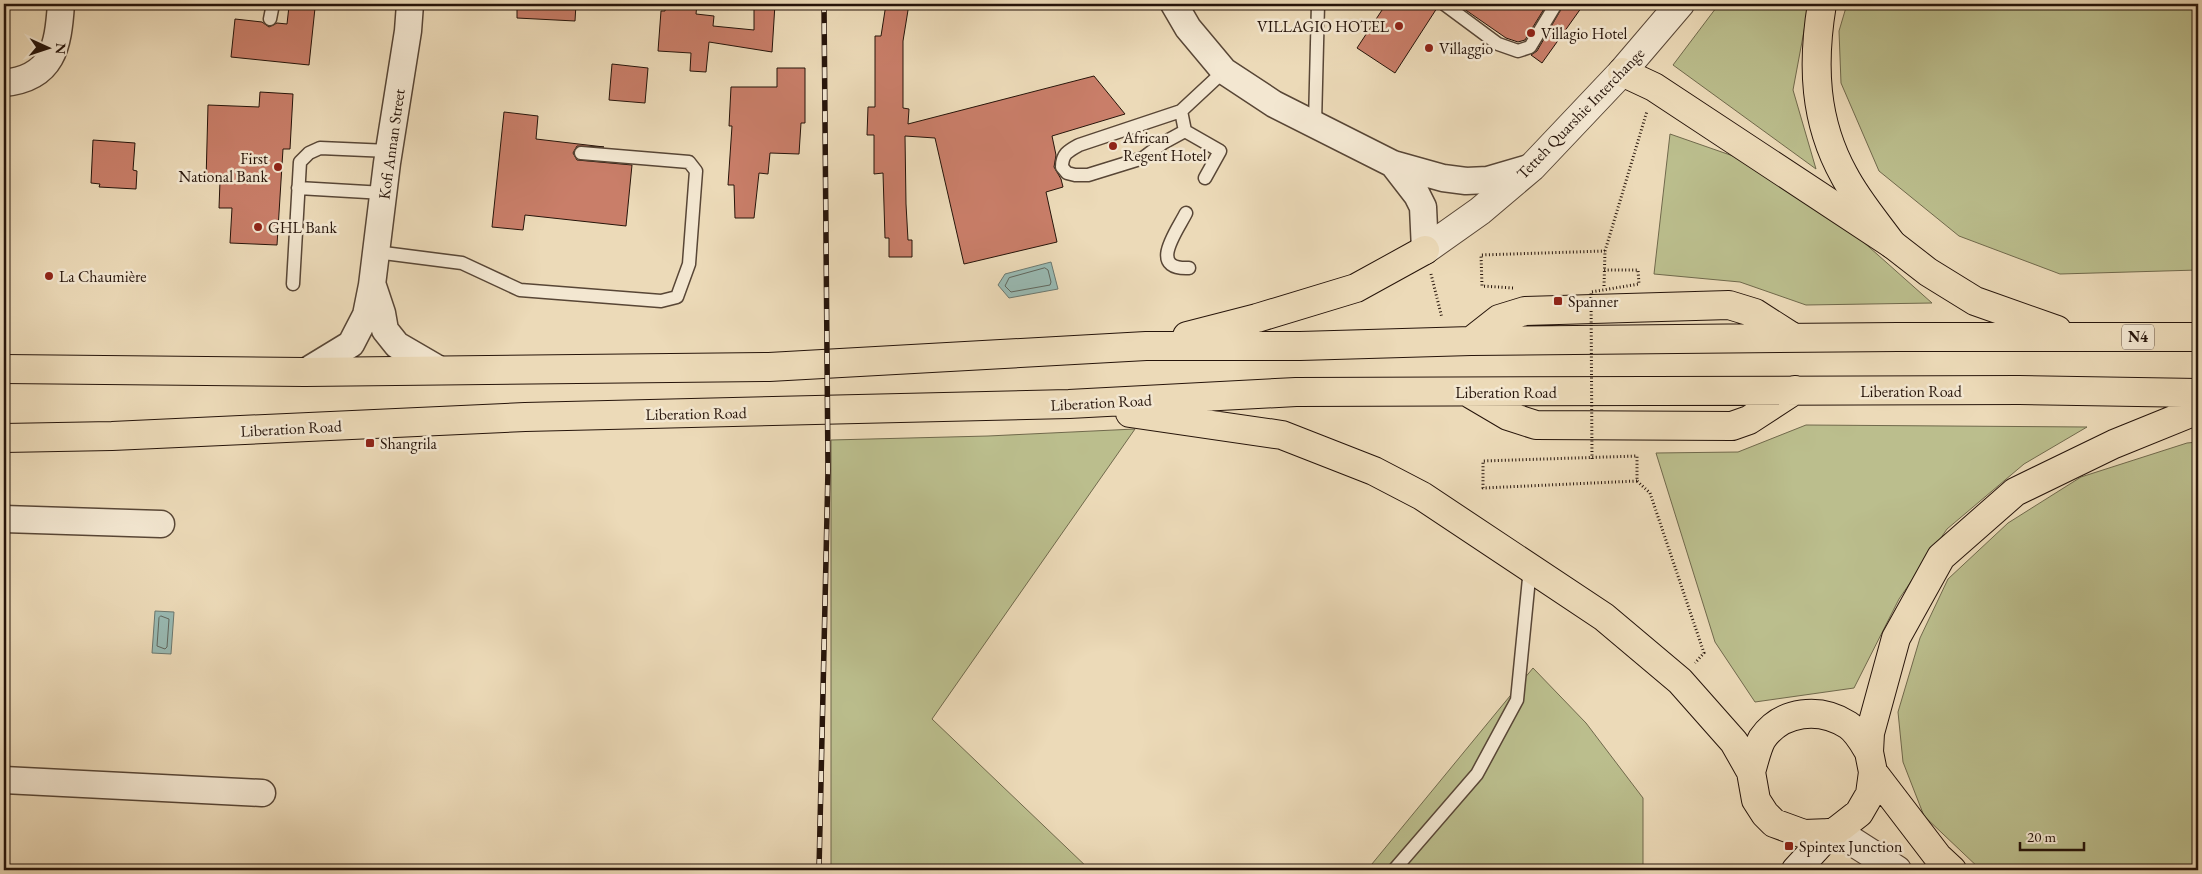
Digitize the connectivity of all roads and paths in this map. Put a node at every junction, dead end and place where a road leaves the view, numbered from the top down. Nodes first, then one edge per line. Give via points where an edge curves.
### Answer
1 (61, 4) edge
2 (273, 4) edge
3 (410, 4) edge
4 (1174, 4) edge
5 (1318, 4) edge
6 (1444, 4) edge
7 (1556, 4) edge
8 (1680, 4) edge
9 (1822, 4) edge
10 (270, 19) dead end
11 (1224, 71) junction
12 (1622, 72) junction
13 (4, 83) edge
14 (1654, 87) junction
15 (1181, 111) junction
16 (1315, 123) junction
17 (1185, 131) junction
18 (389, 151) junction
19 (581, 153) dead end
20 (1393, 164) junction
21 (1532, 167) junction
22 (1205, 178) dead end
23 (298, 188) junction
24 (384, 193) junction
25 (1186, 213) dead end
26 (1892, 244) junction
27 (1425, 250) junction
28 (1604, 251) junction
29 (376, 252) junction
30 (1189, 268) dead end
31 (1604, 270) junction
32 (293, 284) dead end
33 (372, 285) junction
34 (1521, 288) dead end
35 (1603, 295) dead end
36 (1584, 304) dead end
37 (1594, 304) dead end
38 (1445, 321) dead end
39 (2078, 337) junction
40 (2198, 337) edge
41 (1146, 346) junction
42 (4, 369) edge
43 (440, 370) junction
44 (305, 372) junction
45 (1795, 390) junction
46 (1469, 393) junction
47 (2198, 393) edge
48 (1069, 404) junction
49 (2198, 410) edge
50 (4, 438) edge
51 (1592, 459) junction
52 (1637, 481) junction
53 (4, 519) edge
54 (161, 524) dead end
55 (1530, 568) junction
56 (1680, 681) junction
57 (1871, 762) junction
58 (1751, 772) junction
59 (4, 780) edge
60 (262, 793) dead end
61 (1833, 832) junction
62 (1394, 870) edge
63 (1796, 870) edge
64 (1897, 870) edge
65 (1952, 870) edge

1 - 13 street via 50,58 43,69 20,82
2 - 10 lane
3 - 18 street, Kofi Annan Street
4 - 11 street via 1188,28
5 - 16 lane
6 - 7 lane via 1498,44 1518,51 1530,47
8 - 12 street, Tetteh Quarshie Interchange
9 - 26 highway via 1816,80 1829,145 1844,177
11 - 15 lane
11 - 16 street via 1274,104
12 - 14 highway
12 - 21 street, Tetteh Quarshie Interchange
14 - 26 highway
14 - 28 path
15 - 17 lane
15 - 17 lane via 1079,145 1067,152 1062,159 1062,167 1067,173 1088,175 1143,158
16 - 20 street
17 - 22 lane via 1220,151
18 - 23 lane via 320,148 308,152 300,162
18 - 24 street, Kofi Annan Street
19 - 29 lane via 689,162 696,171 689,264 676,297 661,301 520,290 462,263
20 - 21 street via 1466,182 1488,180
20 - 27 street via 1423,207
21 - 27 street, Tetteh Quarshie Interchange via 1480,211
23 - 24 lane
23 - 32 lane
24 - 29 street, Kofi Annan Street
25 - 30 lane via 1167,248 1166,257 1171,264
26 - 39 highway via 1928,272 1975,301
27 - 38 path
27 - 41 highway via 1356,288 1257,318
28 - 31 path
28 - 34 path via 1481,255 1482,286
29 - 33 street, Kofi Annan Street
31 - 35 path
31 - 51 path, bridge via 1638,270 1639,284 1591,292
33 - 43 street, Kofi Annan Street via 386,330 397,344
33 - 44 street, Kofi Annan Street via 366,315 351,344
36 - 37 path
39 - 40 highway, N4
39 - 41 highway via 1794,338 1755,313 1729,305 1525,311 1499,319 1470,341
41 - 43 highway via 769,367
42 - 44 highway
43 - 44 highway
45 - 46 highway, Liberation Road
45 - 46 highway via 1749,420 1732,426 1536,425 1508,416
45 - 47 highway, Liberation Road
46 - 48 highway, Liberation Road via 1296,392
48 - 50 highway, Liberation Road via 525,417
48 - 55 highway via 1282,435 1374,471 1422,496
49 - 57 highway via 2114,444 2015,492 1941,557 1896,638 1870,733
51 - 52 path via 1637,456
51 - 52 path via 1483,462 1483,488
52 - 56 path via 1650,493 1704,653
53 - 54 street
55 - 56 highway via 1604,617
55 - 62 lane via 1517,700 1477,774
56 - 58 highway via 1734,742
57 - 58 highway via 1860,737 1849,726 1828,716 1802,713 1771,728 1761,740
57 - 61 highway via 1870,794 1859,813
57 - 65 highway via 1938,857
58 - 61 highway via 1756,800 1774,823 1804,834
59 - 60 street
61 - 63 street
61 - 64 street

